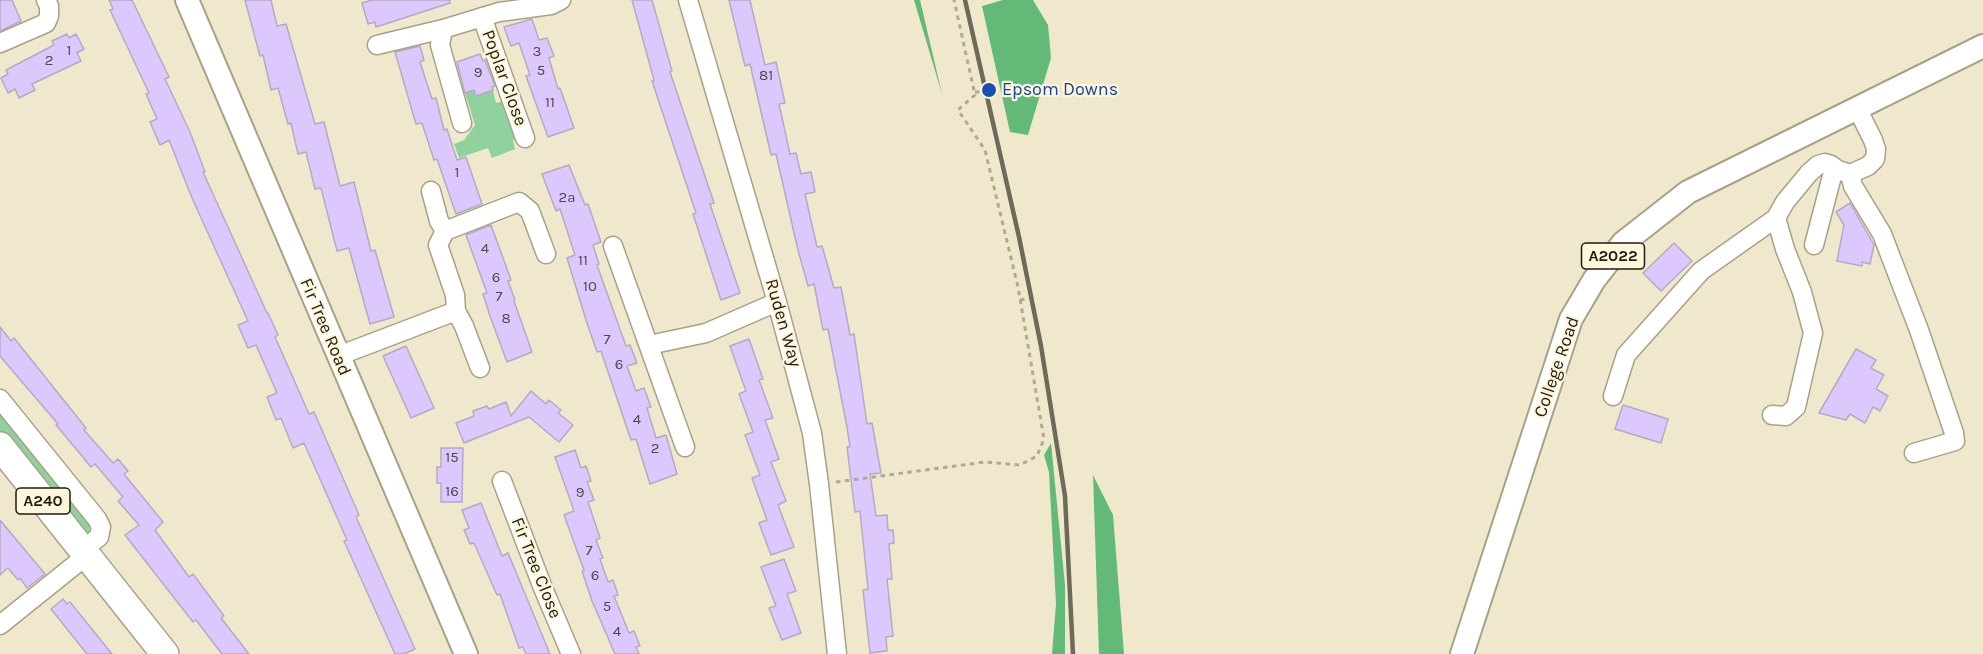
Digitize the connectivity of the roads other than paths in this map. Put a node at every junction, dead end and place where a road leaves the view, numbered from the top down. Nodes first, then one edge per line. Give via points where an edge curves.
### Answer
1 (46, 0) edge
2 (187, 0) edge
3 (561, 0) edge
4 (688, 0) edge
5 (482, 17) junction
6 (443, 29) junction
7 (0, 43) edge
8 (377, 45) dead end
9 (1983, 46) edge
10 (1857, 108) junction
11 (462, 123) dead end
12 (525, 138) dead end
13 (1844, 172) junction
14 (431, 191) dead end
15 (1776, 218) junction
16 (445, 231) junction
17 (1814, 244) dead end
18 (613, 246) dead end
19 (546, 254) dead end
20 (777, 303) junction
21 (456, 311) junction
22 (649, 345) junction
23 (338, 356) junction
24 (480, 368) dead end
25 (1613, 396) dead end
26 (0, 399) edge
27 (1772, 415) dead end
28 (0, 446) edge
29 (684, 447) dead end
30 (1914, 453) dead end
31 (502, 481) dead end
32 (84, 553) junction
33 (0, 625) edge
34 (165, 654) edge
35 (466, 654) edge
36 (571, 654) edge
37 (837, 654) edge
38 (1462, 654) edge

1 - 7 street via 50,16 46,23
2 - 23 main road, Fir Tree Road
3 - 5 street, Poplar Close
4 - 20 street, Ruden Way
5 - 6 street, Poplar Close
5 - 12 street, Poplar Close
6 - 8 street, Poplar Close
6 - 11 street via 440,45
9 - 10 main road, College Road / A2022
10 - 13 street via 1876,149 1875,159 1868,166
10 - 38 main road, College Road / A2022 via 1688,192 1623,243 1594,280 1570,319
13 - 15 street via 1825,163 1818,165
13 - 17 street via 1832,176
13 - 30 street via 1882,234 1954,433 1955,441
14 - 16 street
15 - 25 street via 1701,271 1626,355
15 - 27 street via 1813,333 1796,407 1786,416
16 - 19 street via 519,202 530,211
16 - 21 street via 438,245 455,295
18 - 22 street
20 - 22 street via 706,333
20 - 37 street, Ruden Way via 812,433
21 - 23 street
21 - 24 street
22 - 29 street
23 - 35 main road, Fir Tree Road
26 - 32 street via 97,519 101,527 99,537
28 - 32 highway, A240
31 - 36 street, Fir Tree Close
32 - 33 street
32 - 34 highway, A240

